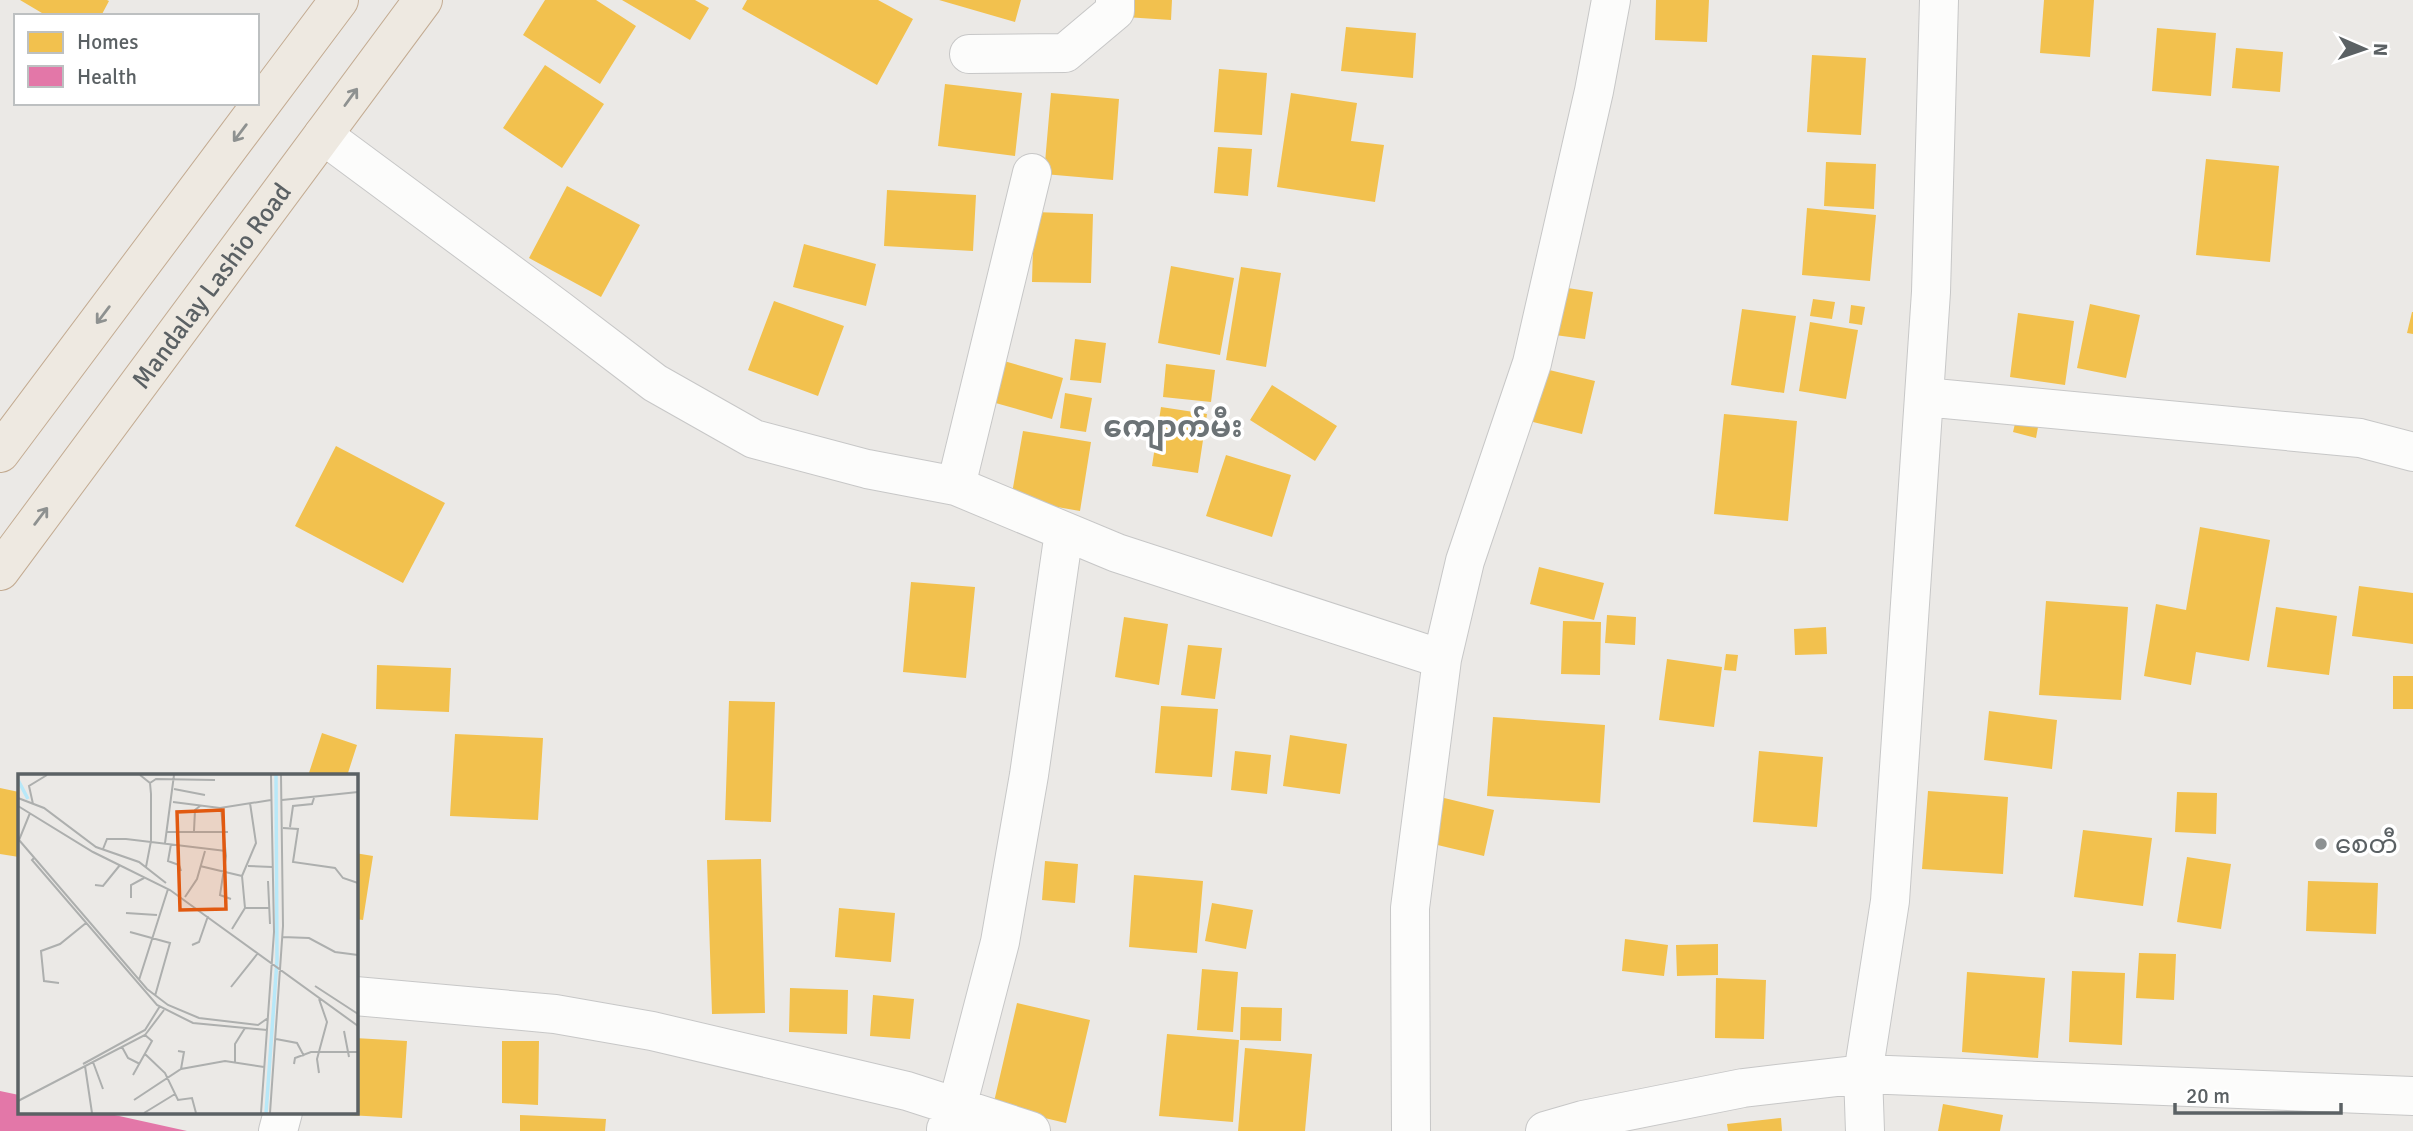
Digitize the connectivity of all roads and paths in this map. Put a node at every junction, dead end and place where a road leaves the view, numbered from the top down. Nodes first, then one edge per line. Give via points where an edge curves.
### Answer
1 (339, 0) edge
2 (423, 0) edge
3 (1115, 0) edge
4 (1611, 0) edge
5 (1939, 0) edge
6 (969, 54) dead end
7 (323, 135) junction
8 (1032, 173) dead end
9 (1924, 397) junction
10 (2413, 452) edge
11 (0, 453) edge
12 (956, 486) junction
13 (1064, 532) junction
14 (0, 571) edge
15 (1441, 659) junction
16 (357, 996) edge
17 (1863, 1074) junction
18 (2413, 1096) edge
19 (282, 1114) edge
20 (951, 1119) edge
21 (278, 1131) edge
22 (1031, 1131) edge
23 (1411, 1131) edge
24 (1545, 1131) edge
25 (1865, 1131) edge

1 -> 11 highway
7 -> 2 highway, Mandalay Lashio Road
3 - 6 street via 1115,11 1065,53
4 - 15 street via 1532,363 1465,561
5 - 9 street
7 - 12 street via 654,383 754,439 867,469
14 -> 7 highway, Mandalay Lashio Road
8 - 12 street
9 - 10 street via 2360,438
9 - 17 street via 1889,901
12 - 13 street
13 - 15 street via 1117,554
13 - 20 street via 1000,942
15 - 23 street via 1410,908
16 - 20 street via 555,1014 652,1031 907,1091
17 - 18 street
17 - 24 street via 1743,1088
17 - 25 street
19 - 21 street
20 - 22 street

